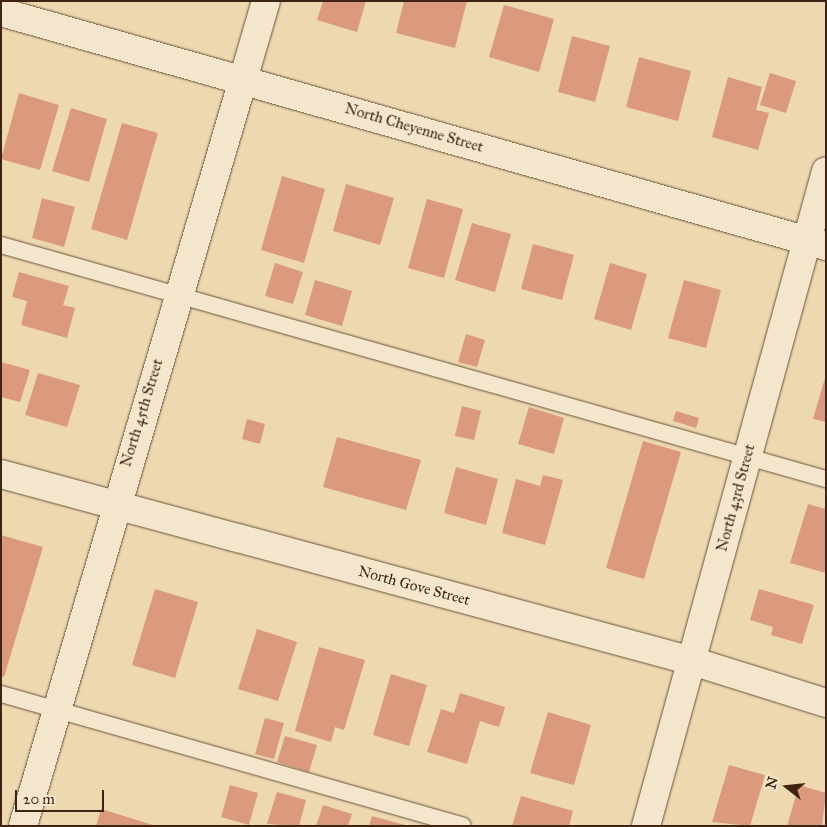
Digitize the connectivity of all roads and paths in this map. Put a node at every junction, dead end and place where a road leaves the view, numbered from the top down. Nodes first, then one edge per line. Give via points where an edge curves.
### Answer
1 (266, 1) edge
2 (1, 12) edge
3 (243, 80) junction
4 (826, 170) edge
5 (815, 242) edge
6 (1, 245) edge
7 (177, 295) junction
8 (747, 457) junction
9 (1, 474) edge
10 (826, 479) edge
11 (114, 506) junction
12 (692, 661) junction
13 (1, 694) edge
14 (826, 703) edge
15 (56, 709) junction
16 (23, 826) edge
17 (463, 826) edge
18 (646, 826) edge

1 - 3 street, North 45th Street
2 - 3 street, North Cheyenne Street
3 - 5 street, North Cheyenne Street
3 - 7 street, North 45th Street
4 - 5 street, North 43rd Street
5 - 8 street, North 43rd Street
6 - 7 lane
7 - 8 lane
7 - 11 street, North 45th Street
8 - 10 lane
8 - 12 street, North 43rd Street
9 - 11 street, North Gove Street
11 - 12 street, North Gove Street
11 - 15 street, North 45th Street
12 - 14 street, North Gove Street
12 - 18 street, North 43rd Street
13 - 15 lane
15 - 16 street, North 45th Street
15 - 17 lane

